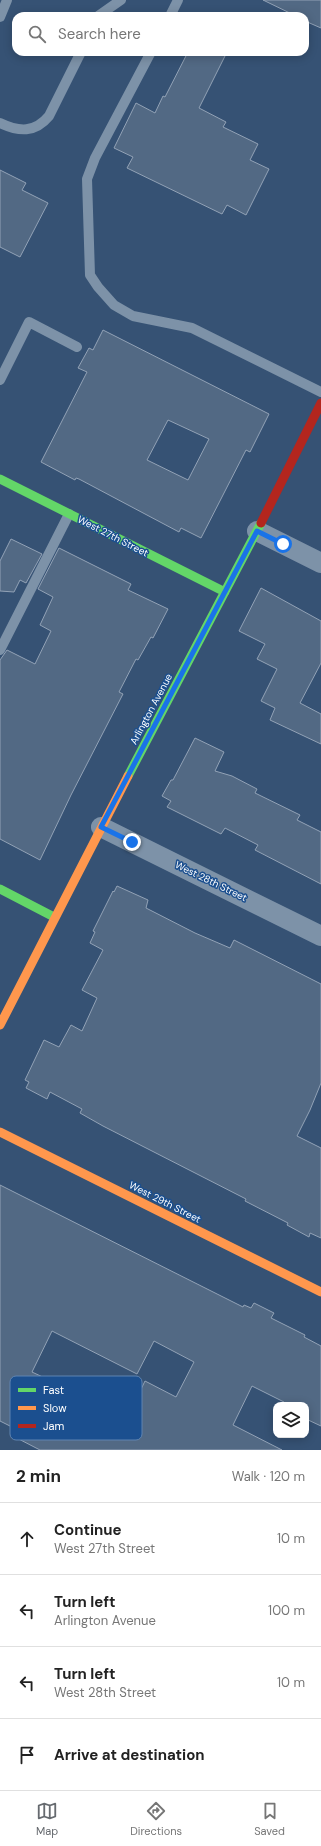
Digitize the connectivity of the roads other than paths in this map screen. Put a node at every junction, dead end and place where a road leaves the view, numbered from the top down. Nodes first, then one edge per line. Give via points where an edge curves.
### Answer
1 (7, 0) edge
2 (122, 0) edge
3 (178, 0) edge
4 (104, 12) edge
5 (172, 12) edge
6 (0, 17) edge
7 (78, 56) edge
8 (149, 56) edge
9 (0, 123) edge
10 (77, 347) dead end
11 (0, 380) edge
12 (321, 392) edge
13 (321, 402) edge
14 (0, 479) edge
15 (69, 514) junction
16 (257, 531) junction
17 (321, 563) edge
18 (225, 592) junction
19 (0, 650) edge
20 (101, 827) junction
21 (0, 889) edge
22 (54, 917) junction
23 (321, 936) edge
24 (0, 1025) edge
25 (0, 1132) edge
26 (321, 1292) edge

1 - 6 lane
2 - 4 lane
3 - 5 lane
7 - 9 lane via 44,123 37,128 25,129
8 - 12 lane via 95,158 87,179 90,275 114,305 133,316 192,328
10 - 11 lane via 29,322
13 - 16 main road, Arlington Avenue
14 - 15 main road, West 27th Street
15 - 18 main road, West 27th Street
15 - 19 lane
16 - 17 street
16 - 18 main road, Arlington Avenue
18 - 20 main road, Arlington Avenue
20 - 22 main road, Arlington Avenue
20 - 23 street, West 28th Street
21 - 22 main road
22 - 24 main road, Arlington Avenue
25 - 26 main road, West 29th Street

